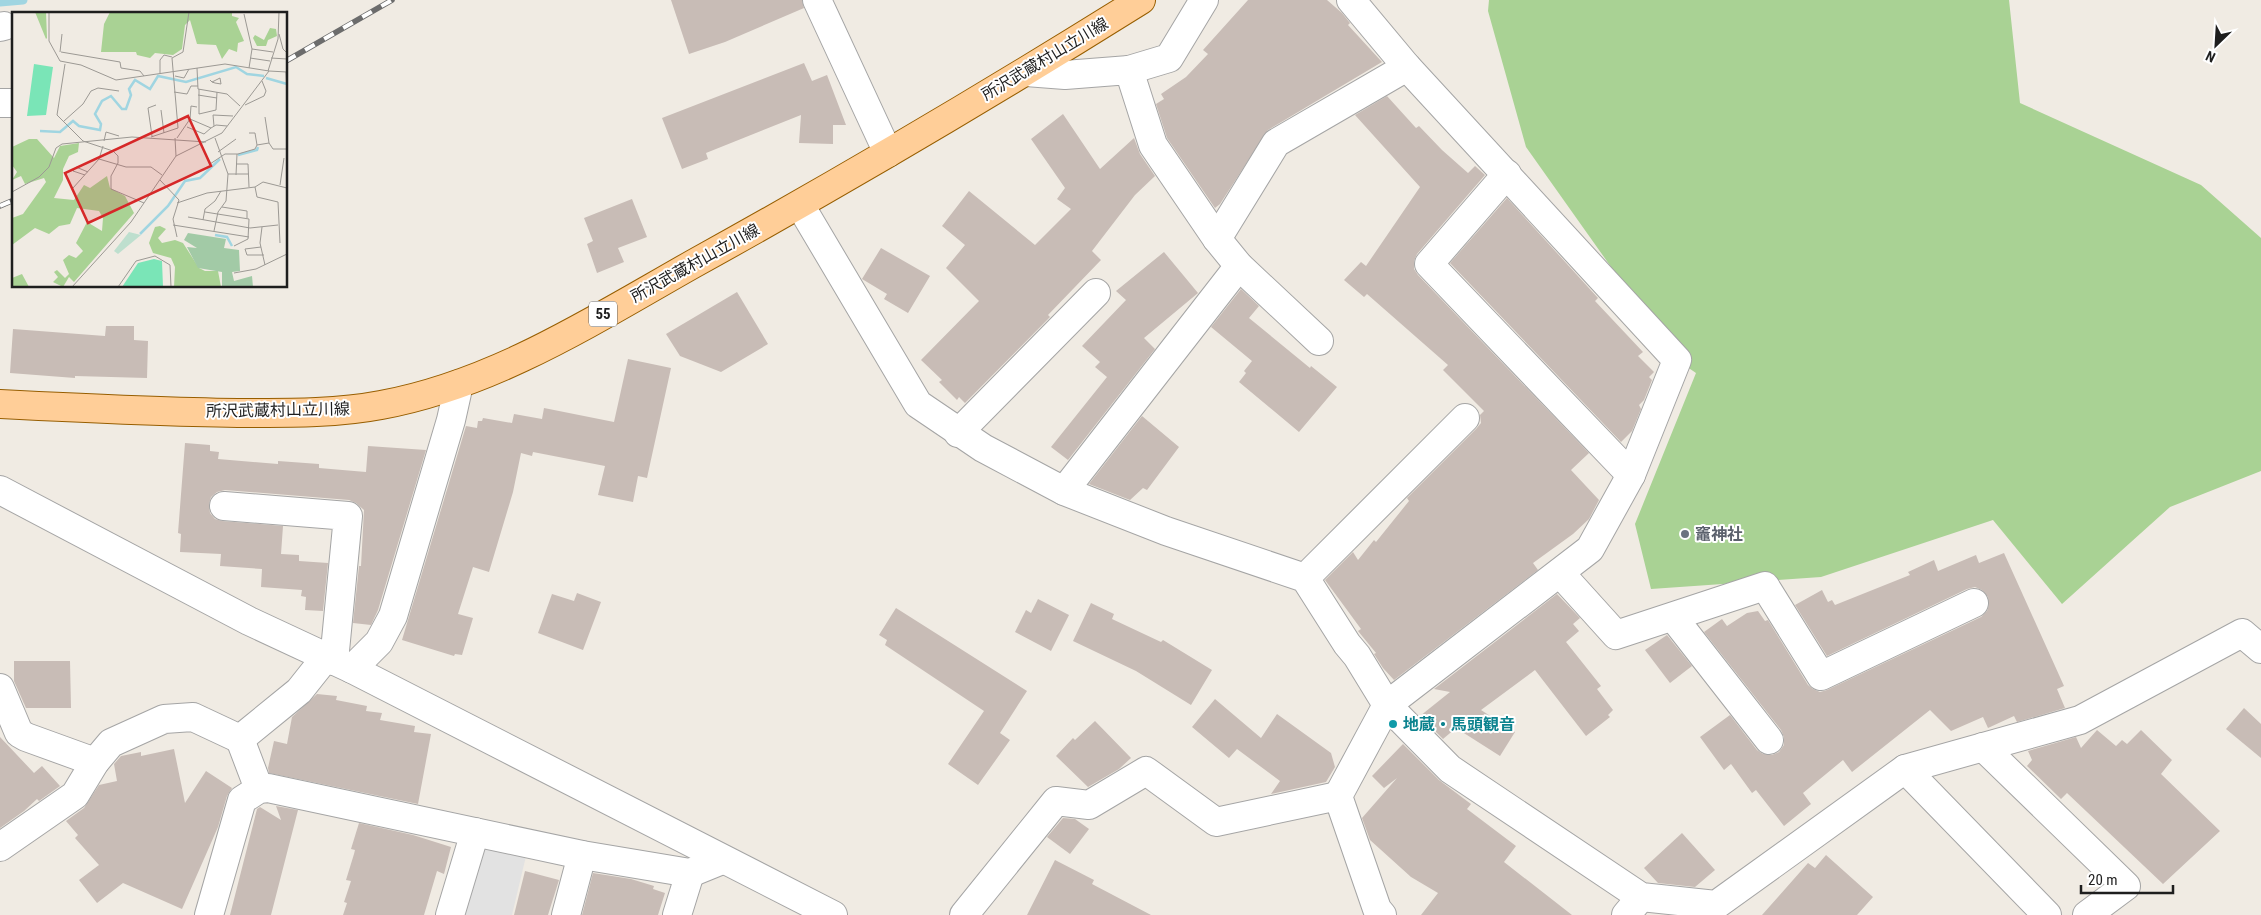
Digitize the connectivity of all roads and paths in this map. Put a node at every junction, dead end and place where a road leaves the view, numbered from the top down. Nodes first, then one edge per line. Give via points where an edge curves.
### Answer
1 (817, 0) edge
2 (1141, 0) edge
3 (1204, 0) edge
4 (1351, 0) edge
5 (1407, 67) junction
6 (1129, 70) junction
7 (1026, 72) junction
8 (888, 153) junction
9 (1507, 174) junction
10 (800, 205) junction
11 (1217, 239) junction
12 (1239, 266) junction
13 (1096, 293) dead end
14 (1319, 341) dead end
15 (459, 384) junction
16 (0, 404) edge
17 (1465, 418) dead end
18 (958, 433) junction
19 (1631, 475) junction
20 (0, 490) edge
21 (1064, 491) junction
22 (224, 506) dead end
23 (1560, 573) junction
24 (1304, 578) junction
25 (1974, 603) dead end
26 (1673, 617) junction
27 (2251, 641) edge
28 (338, 662) junction
29 (0, 688) edge
30 (1387, 705) junction
31 (240, 738) junction
32 (1768, 740) dead end
33 (1983, 747) junction
34 (95, 762) junction
35 (1905, 769) junction
36 (259, 789) junction
37 (1338, 796) junction
38 (475, 832) junction
39 (0, 847) edge
40 (582, 855) junction
41 (722, 860) junction
42 (690, 873) junction
43 (1634, 906) edge
44 (2098, 912) edge
45 (209, 915) edge
46 (450, 915) edge
47 (566, 915) edge
48 (677, 915) edge
49 (833, 915) edge
50 (964, 915) edge
51 (1382, 915) edge
52 (2047, 915) edge

1 - 8 street
2 - 7 main road, 所沢武蔵村山立川線 / 55
3 - 6 street via 1169,58
4 - 5 street
5 - 9 street
5 - 11 street via 1276,143
6 - 7 street via 1064,75
6 - 11 street via 1153,144
7 - 8 main road, 所沢武蔵村山立川線 / 55
8 - 10 main road, 所沢武蔵村山立川線 / 55
9 - 19 street via 1677,360
9 - 19 street via 1428,264
10 - 15 main road, 所沢武蔵村山立川線 / 55 via 526,357
10 - 18 street via 918,404
11 - 12 street
12 - 14 street
12 - 21 street
13 - 18 street
15 - 16 main road, 所沢武蔵村山立川線 / 55 via 381,405 317,412 176,412
15 - 28 street via 393,616 379,642
17 - 24 street
18 - 21 street
19 - 23 street via 1590,549
20 - 28 street via 250,621
21 - 24 street via 1166,531
22 - 28 street via 348,516
23 - 26 street via 1616,635
23 - 30 street
24 - 30 street
25 - 26 street via 1821,676 1765,586
26 - 32 street
27 - 33 street via 2080,720
28 - 31 street
28 - 41 street
29 - 34 street via 19,733
30 - 37 street
30 - 43 street via 1450,769
31 - 34 street via 193,718 164,719 111,743
31 - 36 street
33 - 35 street
33 - 44 street via 2126,886
34 - 39 street via 75,795
35 - 43 street via 1716,905
35 - 52 street
36 - 38 street via 268,788
36 - 45 street via 242,800
37 - 50 street via 1216,822 1146,771 1089,805 1056,801
37 - 51 street via 1377,909
38 - 40 street
38 - 46 street
40 - 42 street
40 - 47 street
41 - 42 street
41 - 49 street
42 - 48 street

